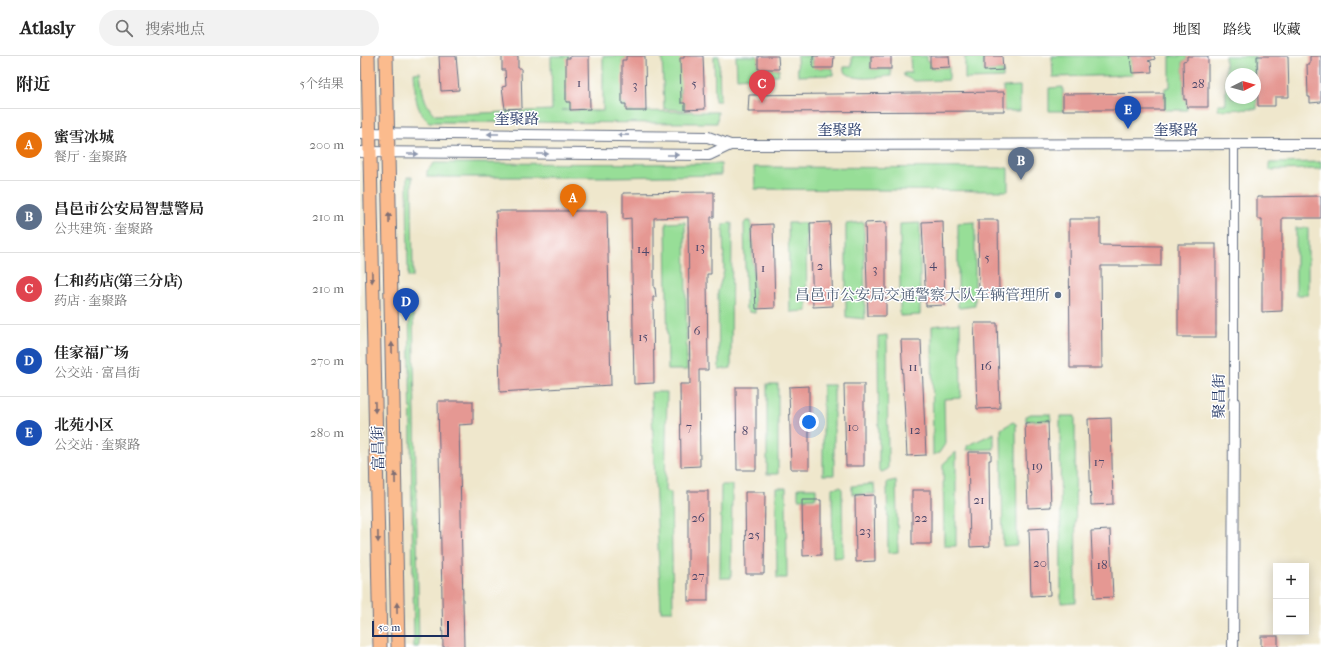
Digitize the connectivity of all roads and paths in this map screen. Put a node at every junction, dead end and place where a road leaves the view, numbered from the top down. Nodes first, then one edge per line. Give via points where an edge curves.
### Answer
1 (368, 56) edge
2 (386, 56) edge
3 (365, 133) edge
4 (388, 134) junction
5 (1321, 144) edge
6 (730, 145) junction
7 (1234, 145) junction
8 (365, 152) edge
9 (388, 154) junction
10 (1234, 402) joint
11 (380, 647) edge
12 (398, 647) edge
13 (1233, 647) edge

1 - 3 main road, 富昌街
2 - 4 main road, 富昌街
3 - 4 street, 奎聚路
3 - 8 main road, 富昌街
6 -> 4 street, 奎聚路 via 708,137
4 - 9 main road, 富昌街
5 - 7 street, 奎聚路
6 - 7 street, 奎聚路
9 -> 6 street via 709,155
7 - 10 street, 聚昌街
8 - 9 street
8 -> 11 main road, 富昌街
12 -> 9 main road, 富昌街
10 - 13 street, 聚昌街

